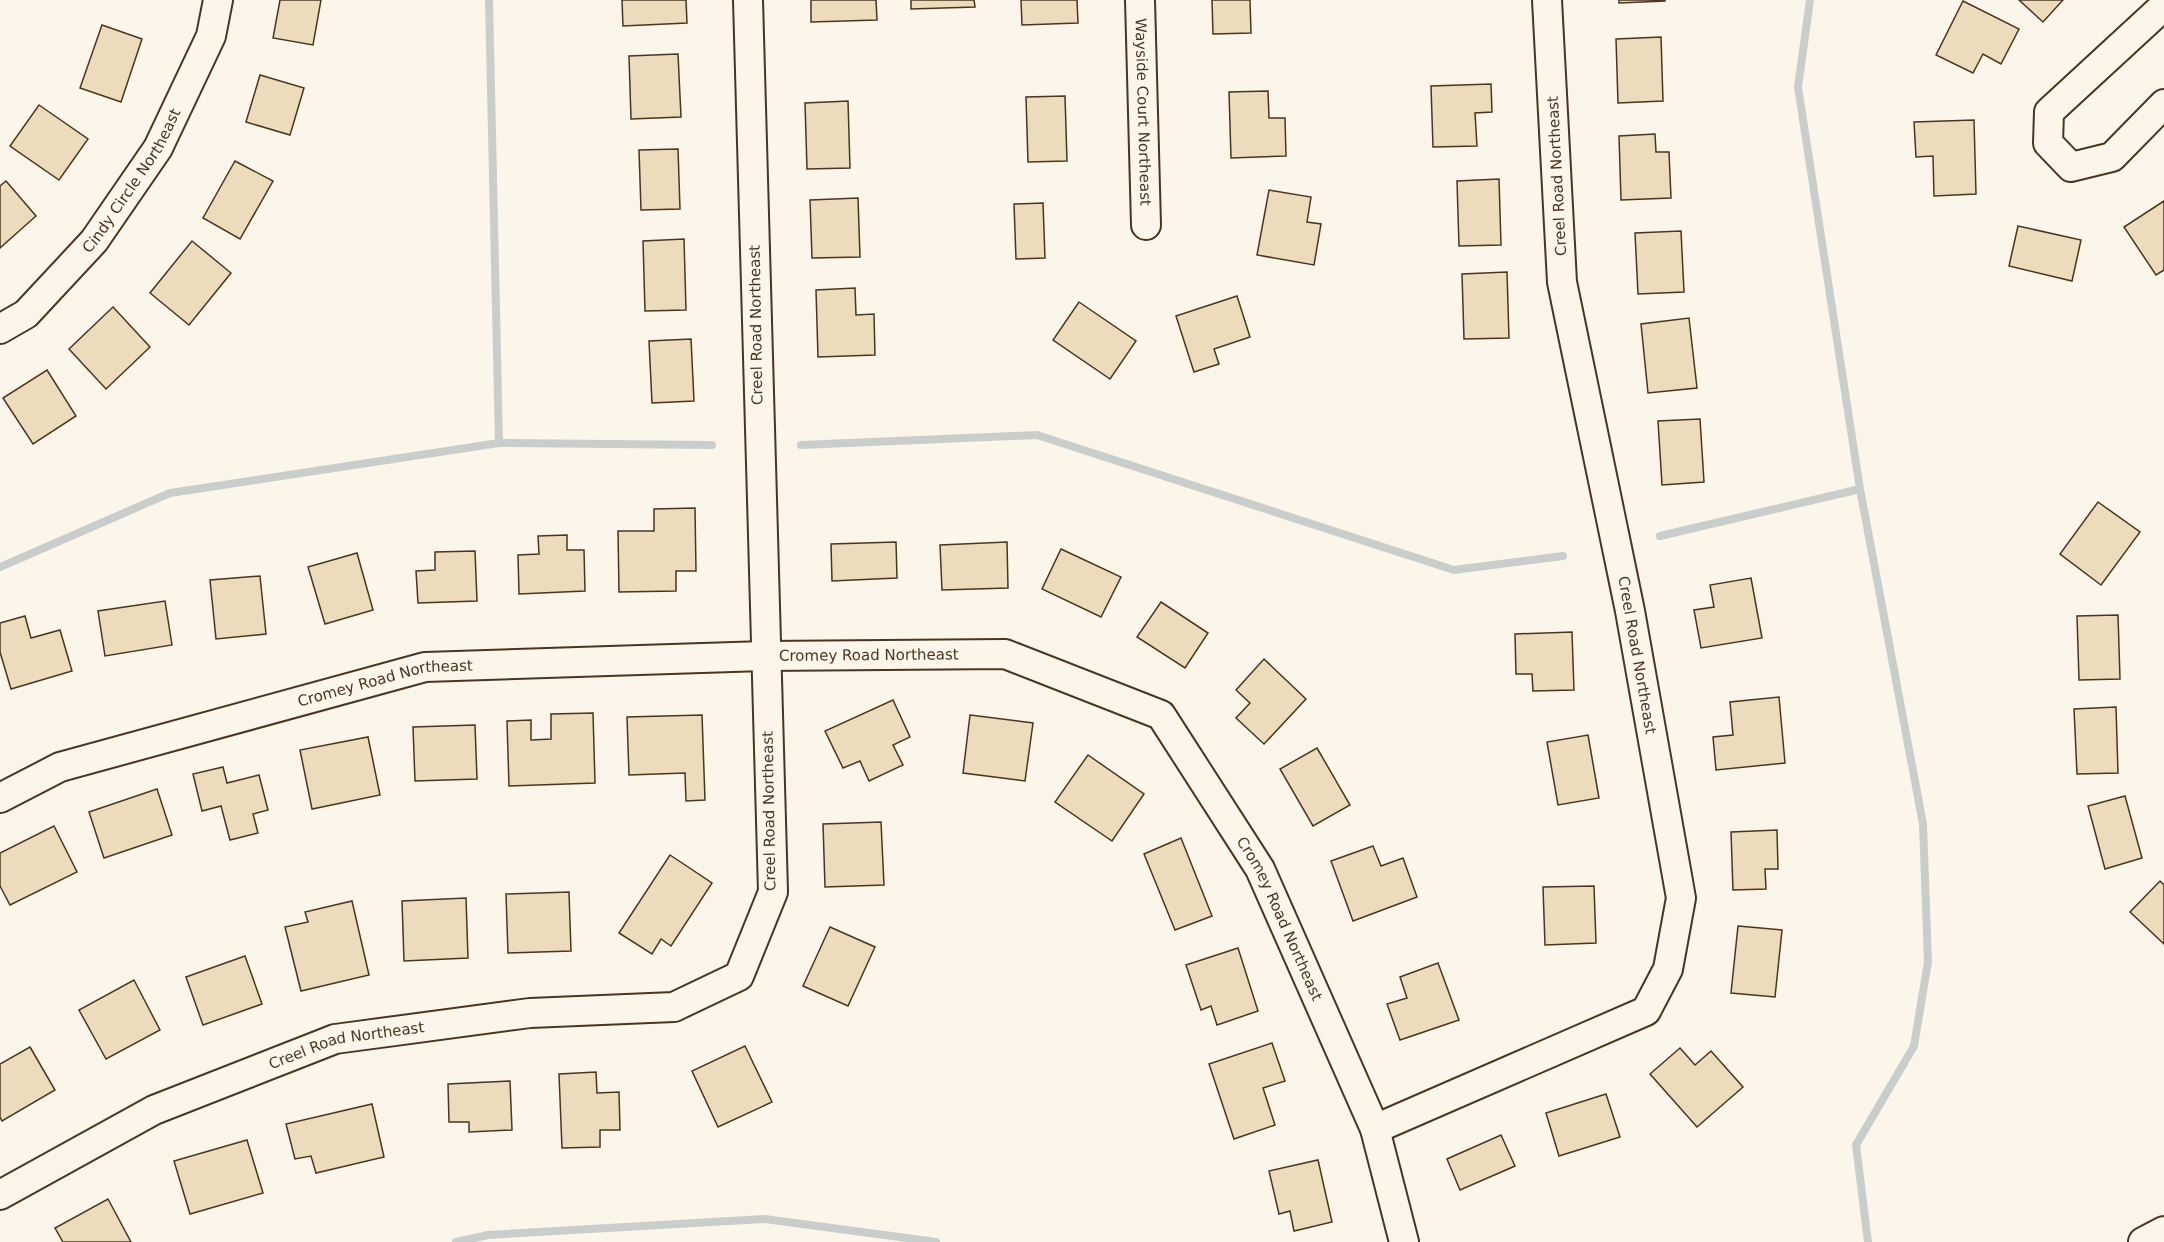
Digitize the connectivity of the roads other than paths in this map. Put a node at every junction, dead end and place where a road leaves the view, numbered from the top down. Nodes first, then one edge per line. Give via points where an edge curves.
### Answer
1 (218, 0) edge
2 (748, 0) edge
3 (1140, 0) edge
4 (1547, 0) edge
5 (2164, 6) edge
6 (2164, 104) edge
7 (1146, 225) dead end
8 (0, 329) edge
9 (765, 656) junction
10 (0, 798) edge
11 (1375, 1129) junction
12 (0, 1195) edge
13 (2164, 1231) edge
14 (1404, 1242) edge
15 (2143, 1242) edge

1 - 8 street, Cindy Circle Northeast via 211,36 158,148 94,241 26,314
2 - 9 street, Creel Road Northeast
3 - 7 street, Wayside Court Northeast
4 - 11 street, Creel Road Northeast via 1562,282 1630,611 1681,898 1668,969 1646,1011
5 - 6 street via 2049,112 2048,143 2071,167 2112,157
9 - 10 street, Cromey Road Northeast via 425,667 60,767
9 - 11 street, Cromey Road Northeast via 1005,654 1161,715 1260,869
9 - 12 street, Creel Road Northeast via 773,892 739,976 674,1007 530,1013 335,1039 154,1110
11 - 14 street, Cromey Road Northeast
13 - 15 street

